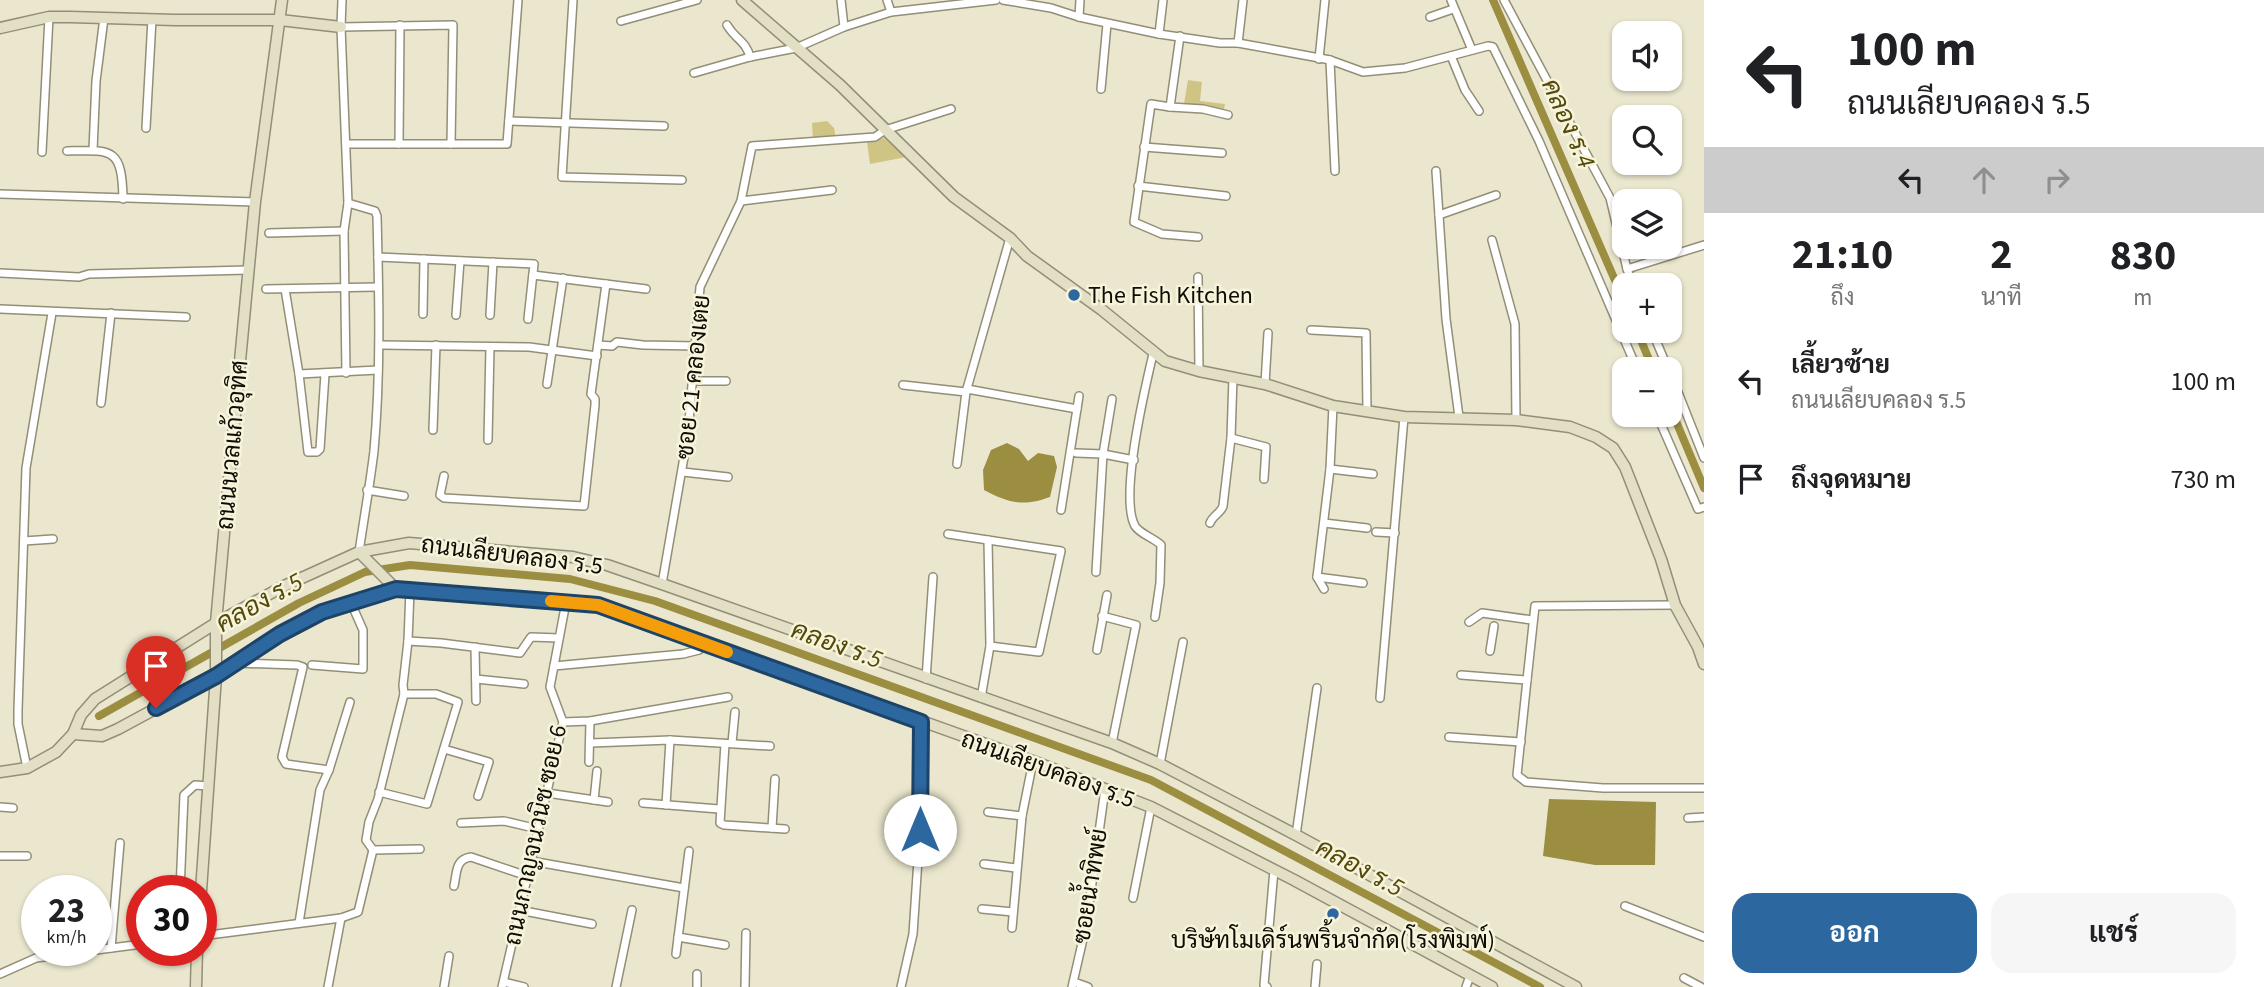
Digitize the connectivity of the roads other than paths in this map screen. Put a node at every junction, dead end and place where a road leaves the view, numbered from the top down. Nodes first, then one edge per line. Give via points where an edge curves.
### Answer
1 (282, 0) edge
2 (342, 0) edge
3 (518, 0) edge
4 (573, 0) edge
5 (697, 0) edge
6 (742, 0) edge
7 (841, 0) edge
8 (887, 0) edge
9 (996, 0) edge
10 (1003, 0) edge
11 (1080, 0) edge
12 (1163, 0) edge
13 (1243, 0) edge
14 (1325, 0) edge
15 (1451, 0) edge
16 (1504, 0) edge
17 (1021, 1) edge
18 (1453, 9) junction
19 (891, 12) junction
20 (49, 17) junction
21 (1079, 17) junction
22 (1430, 17) dead end
23 (104, 18) junction
24 (152, 19) junction
25 (280, 20) junction
26 (621, 20) dead end
27 (1107, 24) junction
28 (400, 25) junction
29 (727, 25) dead end
30 (341, 27) junction
31 (844, 27) junction
32 (0, 28) edge
33 (1159, 34) junction
34 (1180, 36) junction
35 (1238, 43) junction
36 (796, 48) junction
37 (1472, 50) junction
38 (1451, 56) junction
39 (750, 58) junction
40 (1319, 59) junction
41 (1330, 60) junction
42 (694, 73) dead end
43 (1101, 89) dead end
44 (1170, 107) junction
45 (951, 109) dead end
46 (1479, 111) dead end
47 (1228, 115) dead end
48 (509, 121) junction
49 (565, 123) junction
50 (664, 126) dead end
51 (146, 128) dead end
52 (885, 130) junction
53 (346, 144) junction
54 (399, 144) junction
55 (451, 144) junction
56 (1144, 147) junction
57 (93, 150) junction
58 (67, 151) dead end
59 (42, 152) dead end
60 (1222, 153) dead end
61 (1335, 171) dead end
62 (1436, 171) dead end
63 (682, 180) dead end
64 (1138, 186) junction
65 (832, 190) dead end
66 (0, 194) edge
67 (1496, 195) dead end
68 (1226, 196) dead end
69 (124, 199) junction
70 (741, 201) junction
71 (255, 202) junction
72 (348, 203) junction
73 (1439, 215) junction
74 (344, 231) junction
75 (270, 233) dead end
76 (1198, 237) dead end
77 (1010, 238) junction
78 (1492, 240) dead end
79 (1704, 245) edge
80 (378, 257) junction
81 (424, 259) junction
82 (460, 261) junction
83 (493, 262) junction
84 (1626, 269) junction
85 (248, 270) junction
86 (0, 273) edge
87 (1628, 273) edge
88 (533, 275) junction
89 (1198, 277) dead end
90 (563, 278) junction
91 (606, 284) junction
92 (377, 287) junction
93 (266, 289) dead end
94 (285, 289) junction
95 (344, 289) junction
96 (646, 289) dead end
97 (0, 309) edge
98 (52, 313) junction
99 (111, 313) junction
100 (423, 314) dead end
101 (456, 315) dead end
102 (490, 315) dead end
103 (186, 317) dead end
104 (528, 319) dead end
105 (1311, 330) dead end
106 (1268, 333) dead end
107 (380, 345) junction
108 (436, 345) junction
109 (598, 345) junction
110 (489, 346) junction
111 (696, 346) junction
112 (552, 350) junction
113 (1153, 354) junction
114 (597, 356) junction
115 (1632, 357) edge
116 (377, 370) junction
117 (1199, 371) junction
118 (346, 373) junction
119 (299, 374) junction
120 (325, 374) junction
121 (1233, 377) junction
122 (692, 381) junction
123 (726, 382) dead end
124 (547, 384) dead end
125 (1265, 384) junction
126 (903, 385) dead end
127 (966, 390) junction
128 (1079, 396) dead end
129 (1112, 398) dead end
130 (101, 403) dead end
131 (1682, 403) edge
132 (1333, 406) junction
133 (1077, 409) junction
134 (1367, 411) junction
135 (1404, 416) junction
136 (1459, 417) junction
137 (1516, 420) junction
138 (1662, 427) edge
139 (433, 430) dead end
140 (1231, 438) junction
141 (488, 440) dead end
142 (1076, 453) dead end
143 (1103, 454) junction
144 (1704, 458) edge
145 (1134, 460) junction
146 (957, 464) dead end
147 (1330, 469) junction
148 (683, 472) junction
149 (1373, 474) dead end
150 (443, 476) dead end
151 (728, 477) dead end
152 (1264, 479) dead end
153 (368, 490) junction
154 (404, 496) dead end
155 (1703, 508) edge
156 (1061, 510) dead end
157 (1210, 523) dead end
158 (1324, 523) junction
159 (1367, 528) dead end
160 (1376, 531) dead end
161 (1395, 533) junction
162 (948, 534) dead end
163 (52, 540) dead end
164 (988, 540) junction
165 (24, 541) junction
166 (359, 552) junction
167 (1096, 572) dead end
168 (933, 577) dead end
169 (1317, 577) junction
170 (1363, 583) dead end
171 (662, 584) junction
172 (396, 589) junction
173 (1324, 589) dead end
174 (410, 590) junction
175 (1107, 595) dead end
176 (566, 602) junction
177 (351, 603) junction
178 (1675, 605) junction
179 (1102, 616) junction
180 (1155, 617) dead end
181 (1495, 620) junction
182 (1532, 620) junction
183 (1469, 622) dead end
184 (216, 623) junction
185 (559, 638) junction
186 (408, 641) junction
187 (1183, 642) dead end
188 (704, 643) junction
189 (990, 646) junction
190 (1701, 646) edge
191 (475, 647) junction
192 (1097, 650) dead end
193 (1490, 651) dead end
194 (237, 663) junction
195 (1704, 664) edge
196 (312, 665) dead end
197 (554, 666) junction
198 (1461, 675) dead end
199 (216, 676) junction
200 (476, 679) junction
201 (926, 679) junction
202 (1527, 680) junction
203 (524, 684) dead end
204 (1317, 688) dead end
205 (404, 694) junction
206 (727, 697) dead end
207 (981, 698) junction
208 (1380, 698) dead end
209 (476, 701) dead end
210 (350, 702) dead end
211 (735, 712) dead end
212 (590, 721) junction
213 (563, 722) junction
214 (921, 722) junction
215 (73, 734) junction
216 (1449, 737) dead end
217 (670, 740) junction
218 (1521, 742) junction
219 (591, 743) junction
220 (729, 743) junction
221 (1112, 743) junction
222 (770, 746) dead end
223 (444, 749) junction
224 (1033, 761) junction
225 (590, 762) dead end
226 (1160, 764) junction
227 (27, 768) junction
228 (330, 770) junction
229 (597, 771) dead end
230 (0, 772) edge
231 (775, 779) dead end
232 (208, 786) junction
233 (1704, 788) edge
234 (1105, 789) junction
235 (379, 792) junction
236 (547, 793) junction
237 (478, 796) dead end
238 (594, 800) junction
239 (608, 802) dead end
240 (643, 803) dead end
241 (666, 805) junction
242 (0, 807) edge
243 (1151, 807) junction
244 (13, 808) dead end
245 (719, 809) junction
246 (988, 812) dead end
247 (1022, 816) junction
248 (1704, 817) edge
249 (1688, 818) dead end
250 (461, 823) dead end
251 (772, 828) junction
252 (538, 830) junction
253 (785, 830) dead end
254 (1296, 835) junction
255 (120, 844) dead end
256 (420, 849) dead end
257 (373, 850) junction
258 (689, 851) dead end
259 (0, 856) edge
260 (27, 856) dead end
261 (531, 861) junction
262 (984, 864) dead end
263 (1016, 868) junction
264 (1274, 870) junction
265 (181, 875) edge
266 (202, 875) edge
267 (527, 876) junction
268 (454, 886) dead end
269 (684, 888) junction
270 (1133, 898) dead end
271 (1625, 906) dead end
272 (982, 909) dead end
273 (519, 910) junction
274 (632, 910) dead end
275 (1013, 912) junction
276 (341, 918) junction
277 (299, 923) junction
278 (592, 924) dead end
279 (1012, 928) dead end
280 (746, 933) dead end
281 (217, 934) edge
282 (112, 936) edge
283 (678, 937) junction
284 (1704, 937) edge
285 (724, 945) dead end
286 (676, 954) dead end
287 (449, 956) dead end
288 (1317, 964) dead end
289 (21, 965) edge
290 (197, 966) edge
291 (0, 974) edge
292 (697, 974) dead end
293 (1470, 976) junction
294 (1684, 978) dead end
295 (503, 985) edge
296 (1073, 985) edge
297 (196, 987) edge
298 (328, 987) edge
299 (444, 987) edge
300 (524, 987) edge
301 (616, 987) edge
302 (697, 987) edge
303 (745, 987) edge
304 (901, 987) edge
305 (1088, 987) edge
306 (1267, 987) edge
307 (1315, 987) edge
308 (1465, 987) edge
309 (1492, 987) edge
310 (1576, 987) edge
311 (1701, 987) edge

1 - 25 street, ถนนนวลแก้วอุทิศ
2 - 30 street
3 - 48 street
4 - 49 street
5 - 26 street
6 - 36 street
7 - 31 street
8 - 19 street
9 - 19 street
10 - 17 street
11 - 21 street
12 - 33 street
13 - 35 street
14 - 40 street
15 - 18 street
16 - 84 street via 1610,198
17 - 21 street
18 - 22 street
18 - 37 street
19 - 31 street
20 - 23 street
20 - 32 street
20 - 59 street
21 - 27 street
23 - 24 street
23 - 57 street
24 - 25 street
24 - 51 street
25 - 30 street
25 - 71 street, ถนนนวลแก้วอุทิศ
27 - 33 street
27 - 43 street
28 - 30 street
28 - 54 street
28 - 55 street via 453,24
29 - 39 street via 747,46
30 - 53 street
31 - 36 street
33 - 34 street
34 - 35 street
34 - 44 street
35 - 40 street
36 - 39 street
36 - 52 street
37 - 38 street
37 - 115 street via 1495,48
38 - 41 street via 1405,68 1363,72
38 - 46 street
39 - 42 street
40 - 41 street
41 - 61 street
44 - 47 street
44 - 56 street via 1151,104
45 - 52 street
48 - 49 street
48 - 55 street via 507,144
49 - 50 street
49 - 63 street via 562,177
52 - 70 street, ซอย 21 คลองเตย via 875,137 843,141 751,146
52 - 77 street via 954,197
53 - 54 street
53 - 72 street
54 - 55 street
56 - 60 street
56 - 64 street
57 - 58 street
57 - 69 street via 108,152 115,159 122,174
62 - 73 street
64 - 68 street
64 - 76 street via 1134,222 1162,233
65 - 70 street
66 - 69 street
67 - 73 street
69 - 71 street
70 - 111 street, ซอย 21 คลองเตย via 700,287
71 - 85 street, ถนนนวลแก้วอุทิศ
72 - 74 street
72 - 80 street via 375,211
73 - 136 street
74 - 75 street
74 - 95 street
77 - 113 street
77 - 127 street
78 - 137 street via 1515,324
79 - 84 street
80 - 81 street
80 - 92 street
81 - 82 street
81 - 100 street
82 - 83 street
82 - 101 street
83 - 88 street via 534,264
83 - 102 street
84 - 87 street
85 - 86 street via 79,277
85 - 184 street, ถนนนวลแก้วอุทิศ
88 - 90 street
88 - 104 street
89 - 117 street
90 - 91 street
90 - 112 street
91 - 96 street
91 - 109 street
92 - 95 street
92 - 107 street
93 - 94 street
94 - 95 street
94 - 119 street
95 - 118 street
97 - 98 street
98 - 99 street
98 - 165 street via 26,468
99 - 103 street
99 - 130 street
105 - 134 street via 1366,333
106 - 125 street
107 - 108 street
107 - 116 street
108 - 110 street
108 - 139 street
109 - 111 street
109 - 114 street
110 - 112 street
110 - 141 street
111 - 122 street, ซอย 21 คลองเตย
112 - 114 street
112 - 124 street
113 - 117 street
113 - 145 street
114 - 150 street via 584,506 444,498 440,495
116 - 118 street
116 - 153 street
117 - 121 street
118 - 120 street
119 - 120 street
119 - 120 street via 308,452 313,453 320,449
121 - 125 street
121 - 140 street
122 - 123 street
122 - 148 street, ซอย 21 คลองเตย
125 - 132 street
126 - 127 street
127 - 133 street
127 - 146 street
128 - 133 street
129 - 143 street
131 - 144 street
132 - 134 street
132 - 147 street
133 - 156 street
134 - 135 street
135 - 136 street
135 - 161 street
136 - 137 street
137 - 178 street via 1570,427 1613,448 1625,467
138 - 155 street via 1698,509
140 - 152 street via 1266,447
140 - 157 street via 1223,506
142 - 143 street
143 - 145 street
143 - 167 street
145 - 180 street via 1128,502 1136,528 1158,542 1162,553
147 - 149 street
147 - 158 street
148 - 151 street
148 - 171 street, ซอย 21 คลองเตย
153 - 154 street
153 - 166 street
158 - 159 street
158 - 169 street
160 - 161 street
161 - 208 street
162 - 164 street
163 - 165 street
164 - 189 street
164 - 189 street via 1061,551 1039,652
165 - 227 street via 18,724
166 - 171 street, ถนนเลียบคลอง ร.5 via 409,543 573,557
166 - 172 street
166 - 184 street, ถนนเลียบคลอง ร.5
168 - 201 street
169 - 170 street
169 - 173 street
171 - 201 street, ถนนเลียบคลอง ร.5
172 - 174 street, ถนนเลียบคลอง ร.5
172 - 177 street, ถนนเลียบคลอง ร.5
174 - 176 street, ถนนเลียบคลอง ร.5
174 - 186 street
175 - 179 street
176 - 185 street, ถนนกาญจนวนิช ซอย 6
176 - 188 street, ถนนเลียบคลอง ร.5 via 598,605
177 - 194 street, ถนนเลียบคลอง ร.5 via 280,634
177 - 196 street via 363,630 363,669
178 - 182 street via 1538,605
178 - 190 street
179 - 192 street
179 - 221 street via 1136,625
181 - 182 street
181 - 183 street via 1482,613
181 - 193 street
182 - 202 street
184 - 199 street, ถนนนวลแก้วอุทิศ
184 - 215 street, ถนนเลียบคลอง ร.5 via 95,699
185 - 191 street via 531,637 520,653
185 - 197 street, ถนนกาญจนวนิช ซอย 6
186 - 191 street
186 - 205 street
187 - 226 street
188 - 197 street via 699,650 683,654
188 - 214 street, ถนนเลียบคลอง ร.5
189 - 207 street
190 - 195 street
191 - 200 street
194 - 199 street, ถนนเลียบคลอง ร.5
194 - 228 street via 303,667 282,757 286,764
197 - 213 street, ถนนกาญจนวนิช ซอย 6 via 550,687
198 - 202 street
199 - 215 street, ถนนเลียบคลอง ร.5 via 102,736
199 - 232 street, ถนนนวลแก้วอุทิศ
200 - 203 street
200 - 209 street
201 - 207 street, ถนนเลียบคลอง ร.5
202 - 218 street
204 - 254 street
205 - 223 street via 436,694 458,702
205 - 235 street
206 - 212 street
207 - 221 street, ถนนเลียบคลอง ร.5
210 - 228 street
211 - 220 street
212 - 213 street
212 - 219 street
213 - 236 street, ถนนกาญจนวนิช ซอย 6
214 - 224 street, ถนนเลียบคลอง ร.5
214 - 304 street via 913,934
215 - 227 street, ถนนเลียบคลอง ร.5 via 56,752
216 - 218 street
217 - 219 street
217 - 220 street
217 - 241 street
218 - 233 street via 1517,775 1526,782
219 - 225 street
220 - 222 street
220 - 245 street
221 - 226 street, ถนนเลียบคลอง ร.5
223 - 235 street via 427,804
223 - 237 street via 489,762
224 - 234 street, ถนนเลียบคลอง ร.5
224 - 247 street
226 - 254 street, ถนนเลียบคลอง ร.5
227 - 230 street
228 - 277 street via 320,790
229 - 238 street
231 - 251 street
232 - 265 street via 195,785 184,795
232 - 266 street, ถนนนวลแก้วอุทิศ
234 - 243 street, ถนนเลียบคลอง ร.5
234 - 296 street, ซอยน้ำทิพย์
235 - 257 street via 366,840
236 - 238 street
236 - 252 street, ถนนกาญจนวนิช ซอย 6
238 - 239 street
240 - 241 street
241 - 245 street
242 - 244 street
243 - 264 street, ถนนเลียบคลอง ร.5
243 - 270 street
245 - 251 street via 724,825
246 - 247 street
247 - 263 street
248 - 249 street
250 - 252 street via 504,821
251 - 253 street
252 - 261 street, ถนนกาญจนวนิช ซอย 6
254 - 310 street, ถนนเลียบคลอง ร.5
255 - 282 street
256 - 257 street
257 - 276 street via 358,912
258 - 269 street
259 - 260 street
261 - 267 street, ถนนกาญจนวนิช ซอย 6
261 - 269 street
262 - 263 street
263 - 275 street
264 - 293 street, ถนนเลียบคลอง ร.5
264 - 306 street
267 - 268 street via 471,857 459,862
267 - 273 street, ถนนกาญจนวนิช ซอย 6
269 - 283 street
271 - 284 street
272 - 275 street
273 - 278 street
273 - 295 street, ถนนกาญจนวนิช ซอย 6
274 - 301 street
275 - 279 street
276 - 277 street
276 - 298 street
277 - 281 street
280 - 303 street
283 - 285 street
283 - 286 street
287 - 299 street
288 - 307 street
289 - 291 street
290 - 297 street
292 - 302 street
293 - 308 street
293 - 309 street, ถนนเลียบคลอง ร.5
294 - 311 street
295 - 300 street
296 - 305 street

